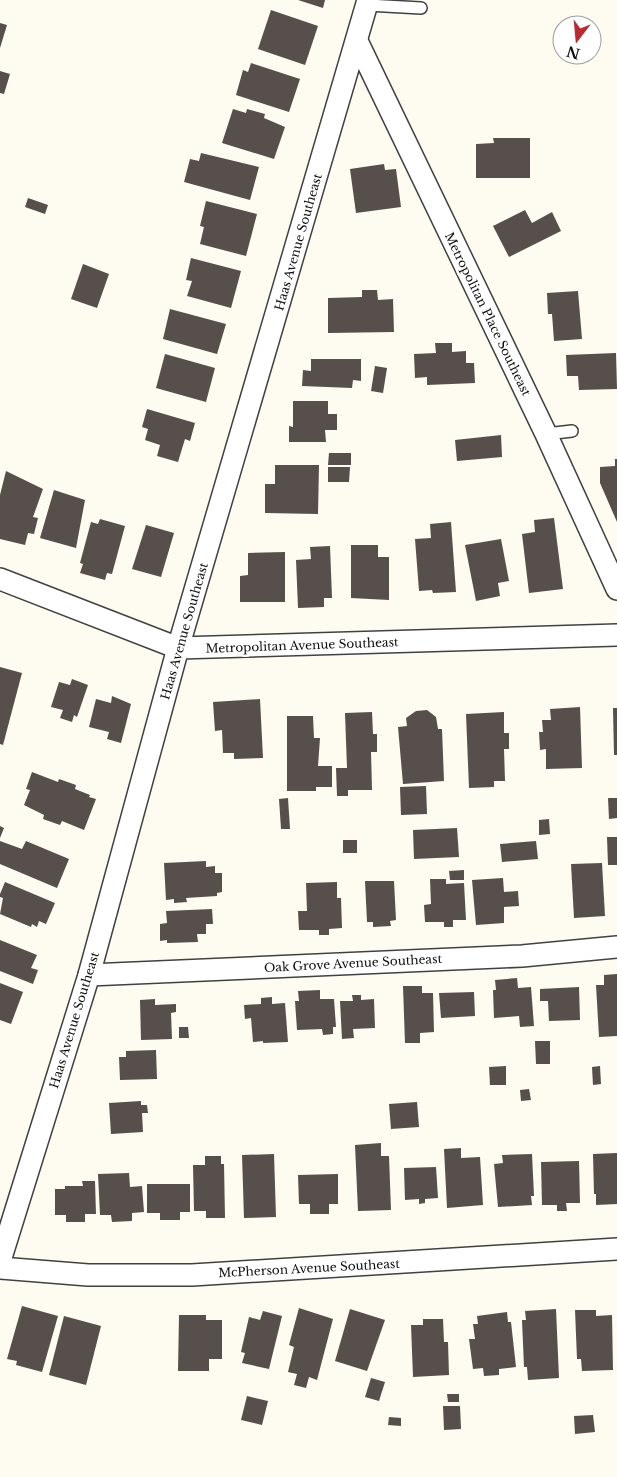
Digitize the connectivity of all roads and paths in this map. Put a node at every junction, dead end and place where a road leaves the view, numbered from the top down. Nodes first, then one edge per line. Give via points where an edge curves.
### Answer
1 (368, 3) edge
2 (421, 8) dead end
3 (357, 41) junction
4 (572, 431) dead end
5 (546, 434) junction
6 (0, 579) edge
7 (616, 587) edge
8 (617, 635) edge
9 (178, 648) junction
10 (617, 947) edge
11 (89, 975) junction
12 (617, 1250) edge
13 (0, 1261) edge
14 (0, 1268) edge

1 - 2 lane
1 - 3 street, Haas Avenue Southeast
3 - 5 street, Metropolitan Place Southeast
3 - 9 street, Haas Avenue Southeast
4 - 5 lane
5 - 7 street, Metropolitan Place Southeast
6 - 9 street, Metropolitan Avenue Southeast
8 - 9 street, Metropolitan Avenue Southeast
9 - 11 street, Haas Avenue Southeast
10 - 11 street, Oak Grove Avenue Southeast via 522,956
11 - 13 street, Haas Avenue Southeast
12 - 14 street, McPherson Avenue Southeast via 192,1275 88,1275

